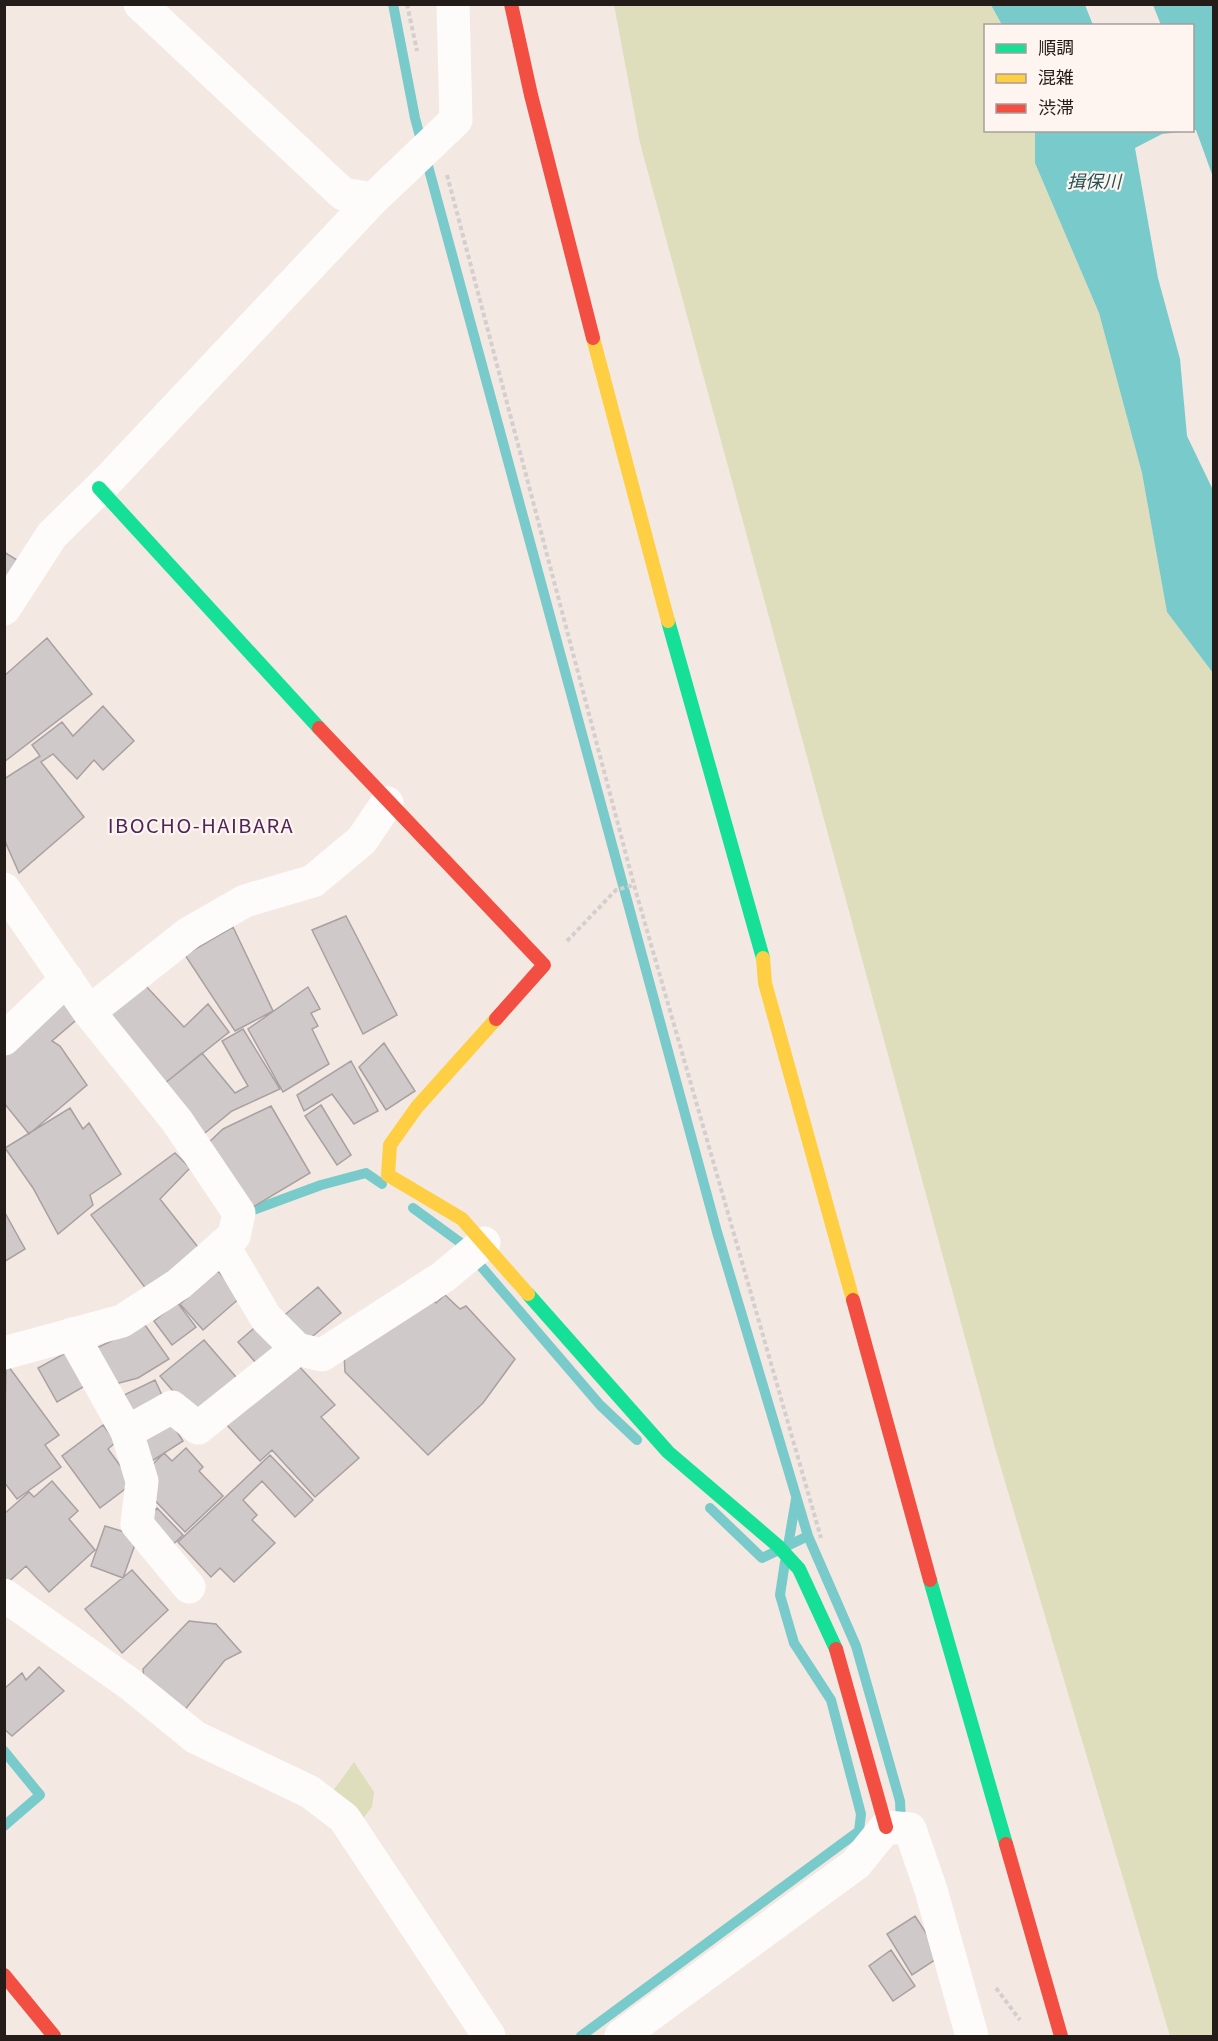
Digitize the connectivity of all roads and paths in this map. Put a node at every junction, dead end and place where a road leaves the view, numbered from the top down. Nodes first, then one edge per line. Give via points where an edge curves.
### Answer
1 (140, 4) edge
2 (407, 4) edge
3 (453, 4) edge
4 (511, 4) edge
5 (420, 60) dead end
6 (437, 137) junction
7 (373, 200) junction
8 (99, 488) junction
9 (4, 609) edge
10 (387, 803) junction
11 (634, 885) junction
12 (4, 889) edge
13 (544, 965) junction
14 (67, 979) junction
15 (89, 1012) junction
16 (4, 1039) edge
17 (484, 1243) junction
18 (223, 1245) junction
19 (72, 1334) junction
20 (297, 1349) junction
21 (4, 1353) edge
22 (127, 1432) junction
23 (825, 1549) dead end
24 (189, 1587) dead end
25 (4, 1595) edge
26 (886, 1827) junction
27 (4, 1976) edge
28 (54, 2037) edge
29 (489, 2037) edge
30 (621, 2037) edge
31 (972, 2037) edge
32 (1061, 2037) edge

1 - 7 street via 343,194
2 - 5 path
3 - 6 street via 456,120
4 - 32 street via 648,552 764,959 765,983 915,1526
6 - 7 street
6 - 11 path
7 - 8 street
8 - 9 street via 52,535
8 - 10 street
10 - 13 street
10 - 15 street via 362,840 314,881 245,901 189,933
11 - 13 path via 616,890
11 - 23 path
12 - 14 street
13 - 17 street via 417,1107 390,1145 388,1175 462,1219
14 - 15 street
14 - 16 street
15 - 18 street via 177,1121 239,1212 234,1236
17 - 20 street via 443,1277 322,1355
17 - 26 street via 668,1452 778,1546 799,1569 835,1644
18 - 19 street via 179,1284 122,1321
18 - 20 street via 266,1318
19 - 21 street
19 - 22 street
20 - 22 street via 198,1428 172,1407
22 - 24 street via 142,1481 137,1524
25 - 29 street via 130,1684 195,1737 310,1792 344,1818
26 - 30 street via 856,1864
26 - 31 street via 910,1829
27 - 28 street

